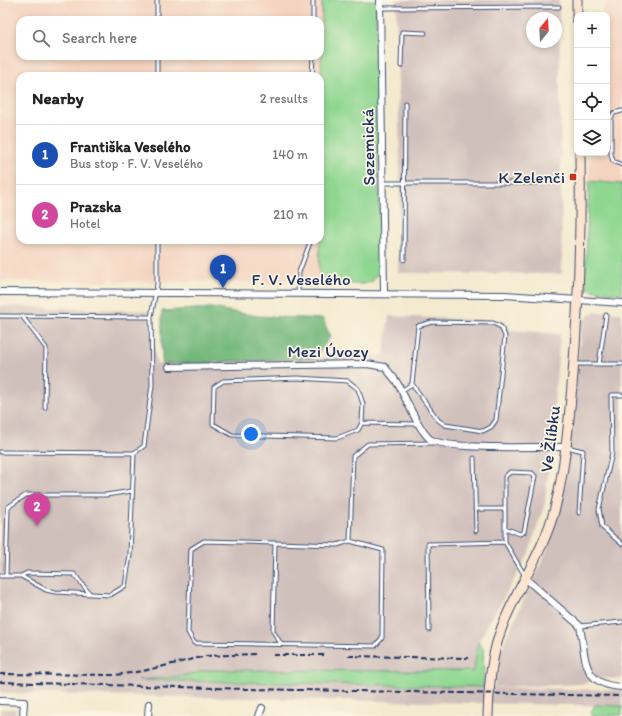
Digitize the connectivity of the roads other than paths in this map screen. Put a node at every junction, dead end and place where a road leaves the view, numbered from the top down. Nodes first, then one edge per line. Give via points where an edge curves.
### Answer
1 (157, 0) edge
2 (313, 0) edge
3 (380, 0) edge
4 (380, 8) junction
5 (559, 8) dead end
6 (157, 16) edge
7 (313, 16) edge
8 (425, 33) dead end
9 (157, 60) edge
10 (312, 60) edge
11 (401, 66) dead end
12 (157, 72) edge
13 (312, 72) edge
14 (404, 103) dead end
15 (622, 111) edge
16 (580, 156) edge
17 (622, 165) edge
18 (404, 183) junction
19 (536, 183) dead end
20 (383, 184) junction
21 (157, 244) edge
22 (310, 244) edge
23 (404, 260) dead end
24 (0, 292) edge
25 (154, 293) junction
26 (298, 293) junction
27 (384, 294) junction
28 (579, 299) junction
29 (622, 303) edge
30 (606, 315) dead end
31 (0, 316) edge
32 (22, 316) junction
33 (151, 317) junction
34 (574, 364) junction
35 (599, 364) junction
36 (622, 364) edge
37 (169, 367) dead end
38 (412, 384) junction
39 (401, 391) junction
40 (622, 395) edge
41 (45, 408) dead end
42 (362, 423) junction
43 (419, 424) junction
44 (440, 443) junction
45 (566, 447) junction
46 (0, 452) edge
47 (134, 453) junction
48 (474, 458) dead end
49 (132, 491) junction
50 (475, 509) junction
51 (505, 509) junction
52 (579, 513) dead end
53 (505, 528) junction
54 (476, 531) dead end
55 (350, 541) junction
56 (505, 542) junction
57 (275, 543) junction
58 (622, 544) edge
59 (0, 576) edge
60 (6, 576) junction
61 (21, 576) junction
62 (526, 579) junction
63 (90, 594) junction
64 (622, 622) edge
65 (580, 626) junction
66 (429, 630) dead end
67 (281, 644) junction
68 (622, 687) edge
69 (0, 701) edge
70 (149, 704) dead end
71 (262, 708) dead end
72 (23, 716) edge
73 (148, 716) edge
74 (259, 716) edge
75 (488, 716) edge

1 - 6 lane
2 - 7 lane
3 - 4 street, Sezemická
4 - 5 lane
4 - 20 street, Sezemická
8 - 11 lane via 402,32
9 - 12 lane
10 - 13 lane
14 - 18 lane
15 - 17 lane via 614,113 611,118 611,154 613,161
16 - 28 street, Ve Žlíbku
18 - 19 lane
18 - 20 lane
18 - 23 lane
20 - 27 street, Sezemická
21 - 25 lane via 157,285
22 - 26 lane via 299,272
24 - 25 street, F. V. Veselého
25 - 26 street, F. V. Veselého
25 - 33 lane
26 - 27 street, F. V. Veselého
27 - 28 street, F. V. Veselého via 505,295
28 - 29 street
28 - 34 street, Ve Žlíbku
30 - 35 lane
31 - 32 lane
32 - 33 lane
32 - 41 lane via 46,348
33 - 47 lane via 152,385 144,446
34 - 35 lane
34 - 45 street, Ve Žlíbku
35 - 36 lane
37 - 39 street, Mezi Úvozy via 367,364 385,367
38 - 38 lane via 418,326 432,322 493,323 501,326 505,336 496,420 491,427 482,431 445,425 438,420
38 - 39 lane
39 - 43 street, Mezi Úvozy
40 - 58 lane via 611,395 612,453 599,509 602,528
42 - 42 lane via 358,430 337,438 232,435 213,424 214,387 223,381 297,378 348,381 358,389 363,404
42 - 43 lane
43 - 44 street, Mezi Úvozy via 430,438
44 - 45 street via 465,446
44 - 55 lane via 368,444 353,456
45 - 52 lane via 583,451
45 - 62 street, Ve Žlíbku via 555,510 545,539
46 - 47 lane
47 - 49 lane
48 - 50 lane
49 - 60 lane via 106,495 26,495 8,507
49 - 63 lane via 130,555 125,586 110,595
50 - 51 lane
50 - 54 lane
51 - 53 lane
51 - 53 lane via 506,475 510,472 534,474 524,532 520,534
53 - 56 lane
55 - 57 lane via 337,545
55 - 67 lane via 383,550 382,638 375,646
56 - 62 lane
56 - 66 lane via 428,544
57 - 67 lane via 273,631
57 - 67 lane via 204,541 191,549 188,632 194,643
59 - 60 lane
60 - 61 lane
61 - 63 lane via 46,590
61 - 63 lane via 26,573 74,574
62 - 65 street
62 - 75 street, Ve Žlíbku via 508,613 495,649
64 - 65 lane
65 - 68 street via 586,665 592,677 598,682
69 - 72 street via 24,702
70 - 73 street
71 - 74 street

